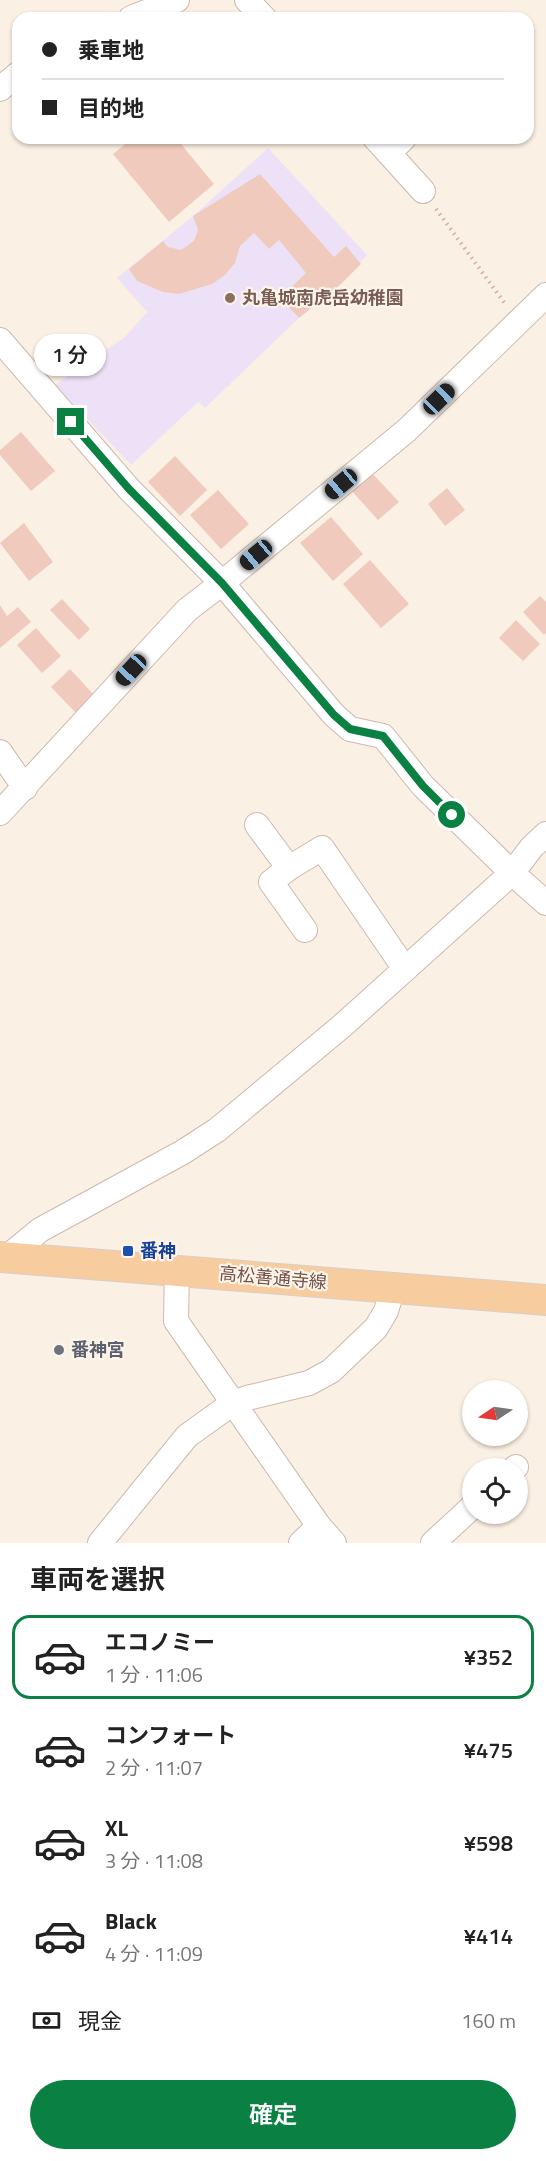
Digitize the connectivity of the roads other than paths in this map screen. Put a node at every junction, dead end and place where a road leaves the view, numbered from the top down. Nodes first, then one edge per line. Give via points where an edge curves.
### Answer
1 (177, 0) edge
2 (248, 0) edge
3 (146, 12) edge
4 (259, 12) edge
5 (12, 79) edge
6 (0, 89) edge
7 (390, 144) edge
8 (423, 191) road end
9 (546, 295) edge
10 (0, 340) edge
11 (222, 583) junction
12 (0, 752) edge
13 (25, 788) junction
14 (0, 813) edge
15 (257, 825) dead end
16 (546, 834) edge
17 (289, 868) junction
18 (512, 873) junction
19 (546, 903) edge
20 (305, 930) dead end
21 (405, 969) junction
22 (3, 1257) edge
23 (177, 1270) junction
24 (393, 1288) junction
25 (546, 1300) edge
26 (233, 1403) junction
27 (462, 1516) edge
28 (327, 1534) edge
29 (100, 1543) edge
30 (301, 1543) edge
31 (433, 1543) edge

1 - 3 street
2 - 4 street
5 - 6 street
7 - 8 street
9 - 11 street via 407,430
10 - 11 street via 129,489
11 - 13 street via 187,610
11 - 18 street via 334,715 350,729 383,736 423,786
12 - 13 street
13 - 14 street
15 - 17 street
16 - 18 street
17 - 20 street via 271,882
17 - 21 street via 322,848
18 - 19 street
18 - 21 street
21 - 22 street via 217,1130 40,1230
22 - 23 main road, 高松善通寺線
23 - 24 main road, 高松善通寺線
23 - 26 street via 176,1321
24 - 25 main road, 高松善通寺線
24 - 26 street via 376,1328 332,1371 309,1383
26 - 28 street
26 - 29 street via 187,1436
27 - 31 street
28 - 30 street

